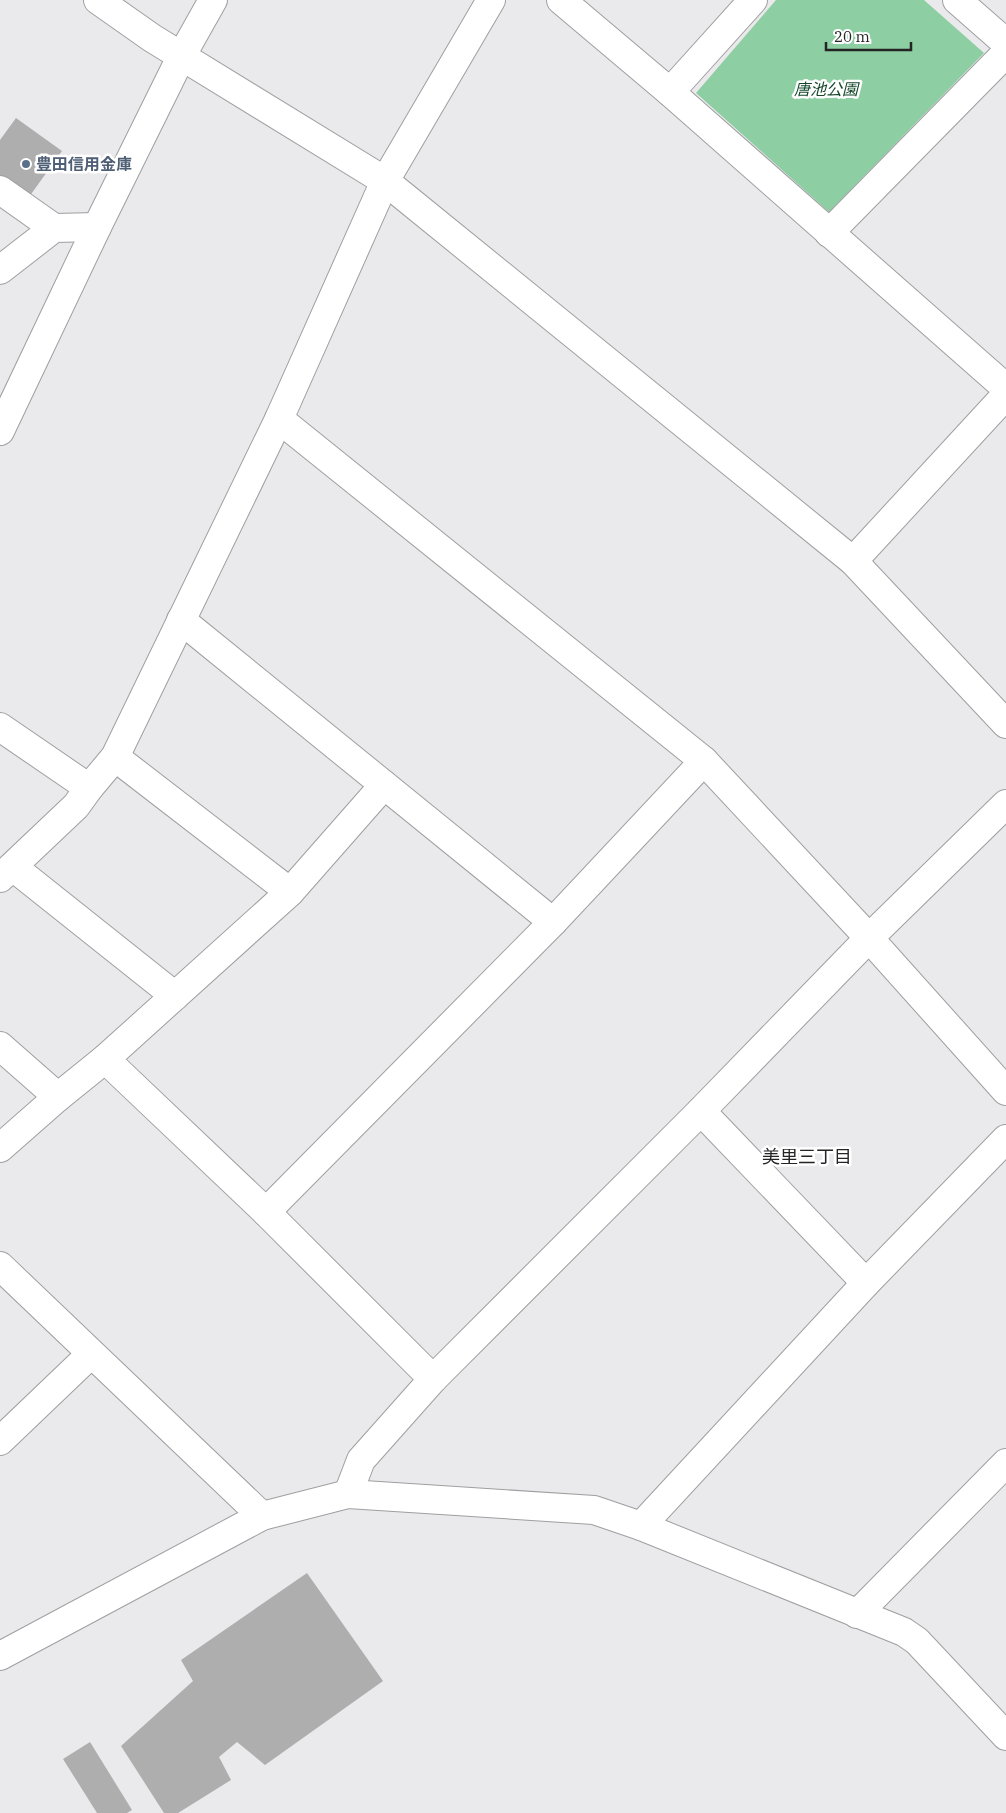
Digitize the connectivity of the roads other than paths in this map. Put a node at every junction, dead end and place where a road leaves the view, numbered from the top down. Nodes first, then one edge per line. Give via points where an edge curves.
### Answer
1 (98, 0) edge
2 (213, 0) edge
3 (491, 0) edge
4 (561, 0) edge
5 (753, 0) edge
6 (957, 0) edge
7 (1006, 43) edge
8 (1006, 53) edge
9 (182, 55) junction
10 (670, 92) junction
11 (385, 182) junction
12 (0, 190) edge
13 (97, 227) junction
14 (54, 228) junction
15 (829, 233) junction
16 (0, 270) edge
17 (1006, 388) edge
18 (1006, 395) edge
19 (279, 419) junction
20 (0, 431) edge
21 (853, 561) junction
22 (181, 620) junction
23 (1006, 724) edge
24 (0, 728) edge
25 (115, 758) junction
26 (704, 761) junction
27 (384, 785) junction
28 (89, 788) junction
29 (1006, 804) edge
30 (7, 873) edge
31 (290, 892) junction
32 (553, 922) junction
33 (868, 938) junction
34 (175, 996) junction
35 (0, 1046) edge
36 (105, 1059) junction
37 (1006, 1091) edge
38 (58, 1097) junction
39 (701, 1111) junction
40 (1006, 1138) edge
41 (0, 1148) edge
42 (266, 1212) junction
43 (0, 1266) edge
44 (866, 1283) junction
45 (91, 1354) junction
46 (433, 1379) junction
47 (0, 1441) edge
48 (1006, 1463) edge
49 (348, 1494) junction
50 (262, 1516) junction
51 (641, 1526) junction
52 (857, 1614) junction
53 (0, 1656) edge
54 (1006, 1736) edge

1 - 9 street
2 - 9 street
3 - 11 street
4 - 10 street
5 - 10 street
6 - 7 street
8 - 15 street
9 - 11 street
9 - 13 street
10 - 15 street
11 - 19 street
11 - 21 street
12 - 14 street
13 - 14 street
13 - 20 street
14 - 16 street
15 - 17 street
18 - 21 street
19 - 22 street
19 - 26 street
21 - 23 street
22 - 25 street
22 - 27 street
24 - 28 street
25 - 28 street
25 - 31 street
26 - 32 street
26 - 33 street
27 - 31 street
27 - 32 street
28 - 30 street via 76,806
29 - 33 street
30 - 34 street
31 - 34 street
32 - 42 street
33 - 37 street
33 - 39 street
34 - 36 street
35 - 38 street
36 - 38 street
36 - 42 street
38 - 41 street
39 - 44 street
39 - 46 street
40 - 44 street
42 - 46 street
43 - 45 street
44 - 51 street
45 - 47 street
45 - 50 street
46 - 49 street via 361,1460
48 - 52 street
49 - 50 street
49 - 51 street via 594,1510
50 - 53 street
51 - 52 street
52 - 54 street via 904,1632 917,1641

